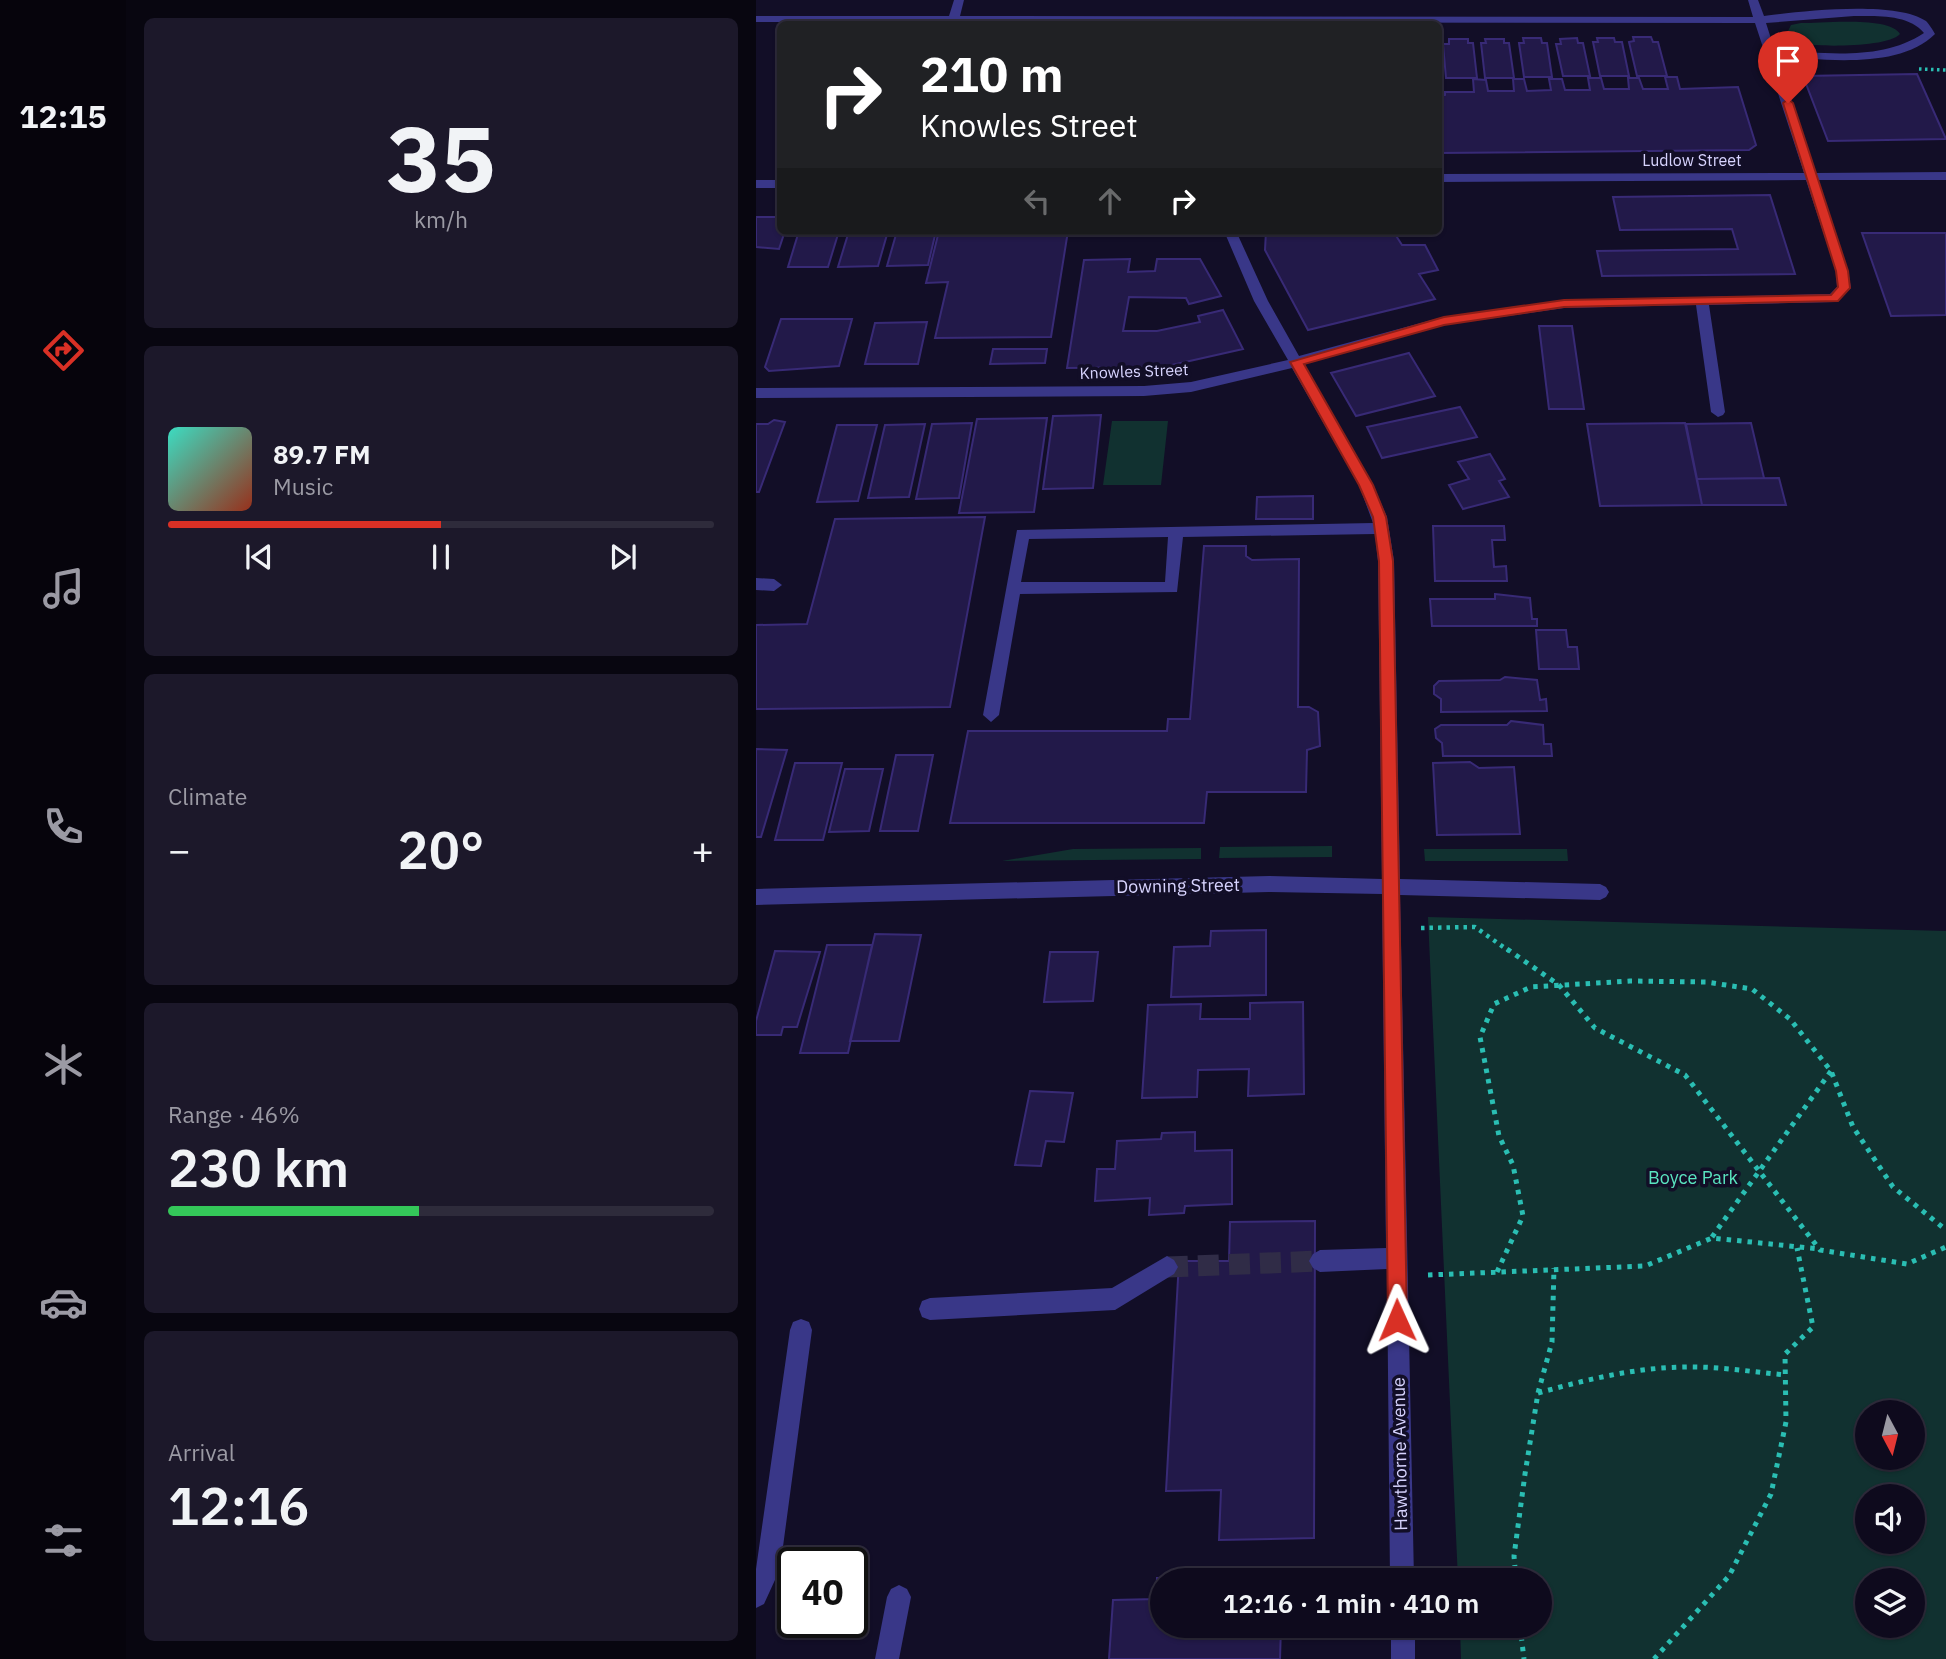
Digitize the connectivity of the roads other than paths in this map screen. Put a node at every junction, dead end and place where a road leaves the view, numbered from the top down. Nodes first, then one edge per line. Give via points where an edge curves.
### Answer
1 (958, 0) edge
2 (1753, 0) edge
3 (1864, 0) edge
4 (1869, 12) junction
5 (1242, 18) edge
6 (756, 19) edge
7 (954, 19) junction
8 (1761, 19) junction
9 (1773, 54) junction
10 (1811, 176) junction
11 (1946, 176) edge
12 (1442, 178) edge
13 (756, 184) edge
14 (777, 184) edge
15 (1232, 235) edge
16 (1702, 299) junction
17 (1296, 362) junction
18 (756, 393) edge
19 (1718, 412) dead end
20 (1381, 528) junction
21 (1176, 531) junction
22 (756, 584) edge
23 (774, 585) dead end
24 (1012, 588) junction
25 (991, 715) dead end
26 (1390, 885) junction
27 (1600, 892) dead end
28 (756, 897) edge
29 (1320, 1261) tunnel mouth
30 (1167, 1267) tunnel mouth
31 (1396, 1268) junction
32 (930, 1309) dead end
33 (801, 1330) dead end
34 (1402, 1568) edge
35 (756, 1597) edge
36 (900, 1597) dead end
37 (1403, 1638) edge
38 (887, 1659) edge
39 (1403, 1659) edge

1 - 7 street
2 - 8 street
3 - 4 street
4 - 8 street via 1808,12
4 - 9 street via 1914,16 1926,23 1930,34 1908,48 1886,54
5 - 7 street
5 - 8 street
6 - 7 street
8 - 9 street
9 - 10 street
10 - 11 street, Ludlow Street
10 - 12 street, Ludlow Street
10 - 16 street, Knowles Street via 1842,271 1844,288 1838,295 1820,300
13 - 14 street
15 - 17 street, Hawthorne Avenue via 1261,301
16 - 17 street, Knowles Street via 1564,304 1444,321
16 - 19 street
17 - 18 street, Knowles Street via 1191,387 1143,391
17 - 20 street, Hawthorne Avenue via 1366,485
20 - 21 street
20 - 26 street, Hawthorne Avenue via 1386,561
21 - 24 street via 1022,534
21 - 24 street via 1172,589
22 - 23 street
24 - 25 street
26 - 27 street, Downing Street
26 - 28 street, Downing Street
26 - 31 street, Hawthorne Avenue
29 - 31 street
30 - 32 street via 1115,1299
31 - 34 street, Hawthorne Avenue
33 - 35 street via 768,1569
36 - 38 street
37 - 39 street

